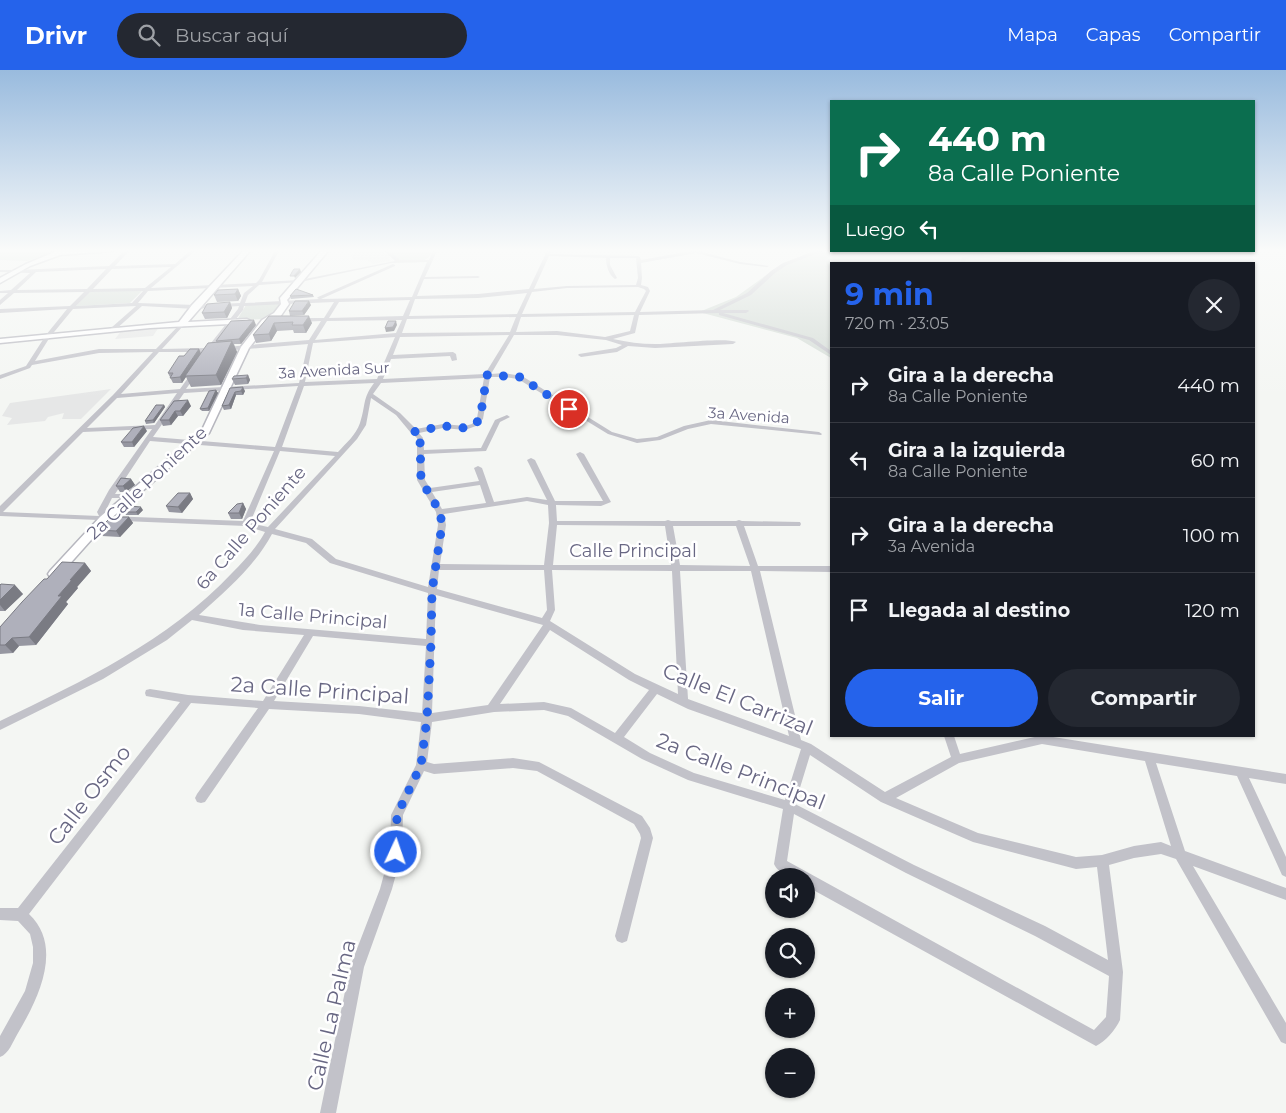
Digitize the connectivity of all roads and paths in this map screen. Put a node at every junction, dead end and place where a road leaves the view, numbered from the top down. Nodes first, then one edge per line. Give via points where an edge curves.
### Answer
1 (79, 300) edge
2 (138, 300) edge
3 (202, 300) edge
4 (244, 300) edge
5 (316, 300) joint
6 (338, 300) junction
7 (346, 300) edge
8 (412, 300) edge
9 (527, 300) edge
10 (644, 300) edge
11 (740, 300) edge
12 (283, 302) junction
13 (134, 304) junction
14 (141, 304) junction
15 (242, 304) junction
16 (195, 307) junction
17 (71, 308) junction
18 (0, 311) edge
19 (746, 311) dead end
20 (712, 312) junction
21 (637, 314) junction
22 (519, 315) junction
23 (404, 318) junction
24 (326, 319) junction
25 (274, 320) junction
26 (288, 320) edge
27 (231, 322) junction
28 (182, 324) junction
29 (112, 329) junction
30 (512, 334) junction
31 (397, 335) junction
32 (48, 336) junction
33 (605, 339) junction
34 (0, 341) edge
35 (311, 341) junction
36 (733, 342) dead end
37 (626, 345) junction
38 (245, 347) junction
39 (158, 350) junction
40 (208, 350) junction
41 (830, 352) edge
42 (581, 355) dead end
43 (389, 357) junction
44 (204, 358) edge
45 (454, 360) dead end
46 (32, 363) junction
47 (198, 366) edge
48 (487, 375) junction
49 (0, 377) edge
50 (379, 381) junction
51 (302, 384) junction
52 (225, 388) junction
53 (183, 390) junction
54 (369, 394) junction
55 (115, 396) junction
56 (507, 417) dead end
57 (480, 419) junction
58 (497, 421) junction
59 (157, 427) junction
60 (80, 430) junction
61 (413, 432) junction
62 (819, 434) dead end
63 (150, 439) junction
64 (195, 442) junction
65 (278, 448) junction
66 (420, 452) junction
67 (339, 454) junction
68 (580, 454) dead end
69 (531, 460) dead end
70 (478, 468) dead end
71 (482, 484) junction
72 (427, 491) junction
73 (110, 496) junction
74 (130, 496) junction
75 (552, 503) junction
76 (490, 504) junction
77 (0, 512) edge
78 (440, 512) junction
79 (104, 519) junction
80 (668, 522) junction
81 (739, 522) junction
82 (552, 523) junction
83 (246, 524) junction
84 (797, 524) dead end
85 (270, 530) junction
86 (435, 567) junction
87 (676, 567) junction
88 (830, 568) edge
89 (548, 569) junction
90 (756, 569) junction
91 (46, 581) edge
92 (432, 591) junction
93 (192, 617) junction
94 (547, 623) junction
95 (311, 632) junction
96 (431, 644) junction
97 (656, 688) junction
98 (150, 693) dead end
99 (188, 698) junction
100 (683, 702) junction
101 (266, 705) junction
102 (491, 708) junction
103 (427, 718) junction
104 (0, 726) edge
105 (949, 737) edge
106 (617, 738) junction
107 (801, 745) junction
108 (1149, 757) junction
109 (957, 759) junction
110 (421, 765) junction
111 (1240, 771) junction
112 (1286, 779) edge
113 (202, 798) dead end
114 (885, 798) junction
115 (789, 806) junction
116 (1180, 855) junction
117 (1102, 861) junction
118 (787, 868) edge
119 (1286, 871) edge
120 (815, 884) edge
121 (1286, 894) edge
122 (0, 914) edge
123 (21, 915) junction
124 (622, 936) dead end
125 (1116, 972) junction
126 (1286, 1037) edge
127 (0, 1050) edge
128 (328, 1113) edge

1 - 17 street
2 - 13 street
3 - 16 street
4 - 15 street
5 - 6 street
5 - 12 street
6 - 7 street
6 - 24 street
8 - 23 street
9 - 22 street
10 - 21 street
11 - 20 street
12 - 15 street
12 - 25 street, 2a Calle Poniente via 284,307
13 - 14 street
13 - 17 street
14 - 16 street
14 - 29 street
15 - 16 street
15 - 27 street
16 - 28 street
17 - 18 street
17 - 32 street
19 - 20 street
20 - 21 street
20 - 41 street via 811,339
21 - 22 street
21 - 33 street via 633,332
22 - 23 street
22 - 30 street
23 - 24 street
23 - 31 street, 6a Calle Poniente
24 - 26 street
24 - 35 street
25 - 27 street
25 - 38 street, 2a Calle Poniente via 264,323
27 - 28 street
27 - 40 street
28 - 29 street
28 - 39 street
29 - 32 street
30 - 31 street
30 - 33 street via 557,333
30 - 48 street
31 - 35 street
31 - 43 street, 6a Calle Poniente
32 - 34 street
32 - 46 street
33 - 37 street
35 - 38 street
35 - 51 street
36 - 37 street via 664,347
37 - 42 street via 617,350
38 - 40 street
38 - 52 street, 2a Calle Poniente
39 - 40 street
39 - 46 street via 100,351
39 - 55 street
40 - 44 street
43 - 45 street via 454,354
43 - 50 street, 6a Calle Poniente
46 - 49 street
47 - 53 street
48 - 50 street, 3a Avenida Sur
48 - 57 street
48 - 62 street, 3a Avenida via 520,377 610,433 637,441 658,439 686,427 711,422
50 - 51 street, 3a Avenida Sur
50 - 54 street, 6a Calle Poniente
51 - 52 street, 3a Avenida Sur
51 - 65 street
52 - 53 street, 3a Avenida Sur
52 - 64 street, 2a Calle Poniente via 212,422
53 - 55 street
53 - 59 street
54 - 61 street via 398,414
54 - 67 street, 6a Calle Poniente via 363,425
55 - 60 street
56 - 58 street
57 - 58 street
57 - 61 street via 465,428 443,426
58 - 66 street via 484,450
59 - 60 street
59 - 63 street
60 - 77 street
61 - 66 street via 420,438
63 - 64 street
63 - 73 street
64 - 65 street
64 - 74 street, 2a Calle Poniente
65 - 67 street
65 - 83 street
66 - 72 street via 421,480
67 - 85 street, 6a Calle Poniente
68 - 75 street via 607,502
69 - 75 street
70 - 71 street
71 - 72 street
71 - 76 street
72 - 78 street
73 - 74 street
73 - 79 street via 101,512
74 - 79 street, 2a Calle Poniente
75 - 76 street via 527,499
75 - 82 street
76 - 78 street
77 - 79 street, Calle El Carrizal
78 - 86 street, Calle La Palma via 442,525
79 - 83 street, Calle El Carrizal
79 - 91 street, 2a Calle Poniente
80 - 81 street
80 - 82 street
80 - 87 street
81 - 84 street
81 - 90 street
82 - 89 street
83 - 85 street, Calle El Carrizal
85 - 92 street, Calle El Carrizal via 309,541 333,561
85 - 93 street, 6a Calle Poniente via 265,541 232,581
86 - 89 street, Calle Principal
86 - 92 street, Calle La Palma
87 - 89 street, Calle Principal
87 - 90 street, Calle Principal
87 - 100 street
88 - 90 street, Calle Principal
89 - 94 street via 551,610
90 - 107 street
92 - 94 street, Calle El Carrizal
92 - 96 street, Calle La Palma
93 - 95 street, 1a Calle Principal via 217,624
93 - 104 street, 6a Calle Poniente via 117,665
94 - 97 street, Calle El Carrizal via 632,677
94 - 102 street
95 - 96 street, 1a Calle Principal
95 - 101 street
96 - 103 street, Calle La Palma
97 - 100 street, Calle El Carrizal
97 - 106 street
98 - 99 street, 2a Calle Principal
99 - 101 street, 2a Calle Principal
99 - 123 street, Calle Osmo
100 - 107 street, Calle El Carrizal
101 - 103 street, 2a Calle Principal via 359,710
101 - 113 street
102 - 103 street, 2a Calle Principal
102 - 106 street, 2a Calle Principal via 544,706 571,712
103 - 110 street, Calle La Palma
105 - 109 street
106 - 115 street, 2a Calle Principal via 646,756 692,777
107 - 114 street, Calle El Carrizal
107 - 115 street
108 - 109 street via 1042,740
108 - 111 street
108 - 116 street
109 - 114 street
110 - 124 street via 434,769 513,764 539,767 638,820 647,838
110 - 128 street, Calle La Palma via 397,815 396,852 358,967
111 - 112 street
111 - 119 street
114 - 117 street, Calle El Carrizal via 977,838 1076,864
115 - 118 street via 780,864
115 - 125 street, 2a Calle Principal
116 - 117 street, Calle El Carrizal via 1161,848
116 - 121 street, Calle El Carrizal
116 - 126 street
117 - 125 street
120 - 125 street via 1096,1039 1113,1020
122 - 123 street
123 - 127 street via 36,930 42,958 29,1000

